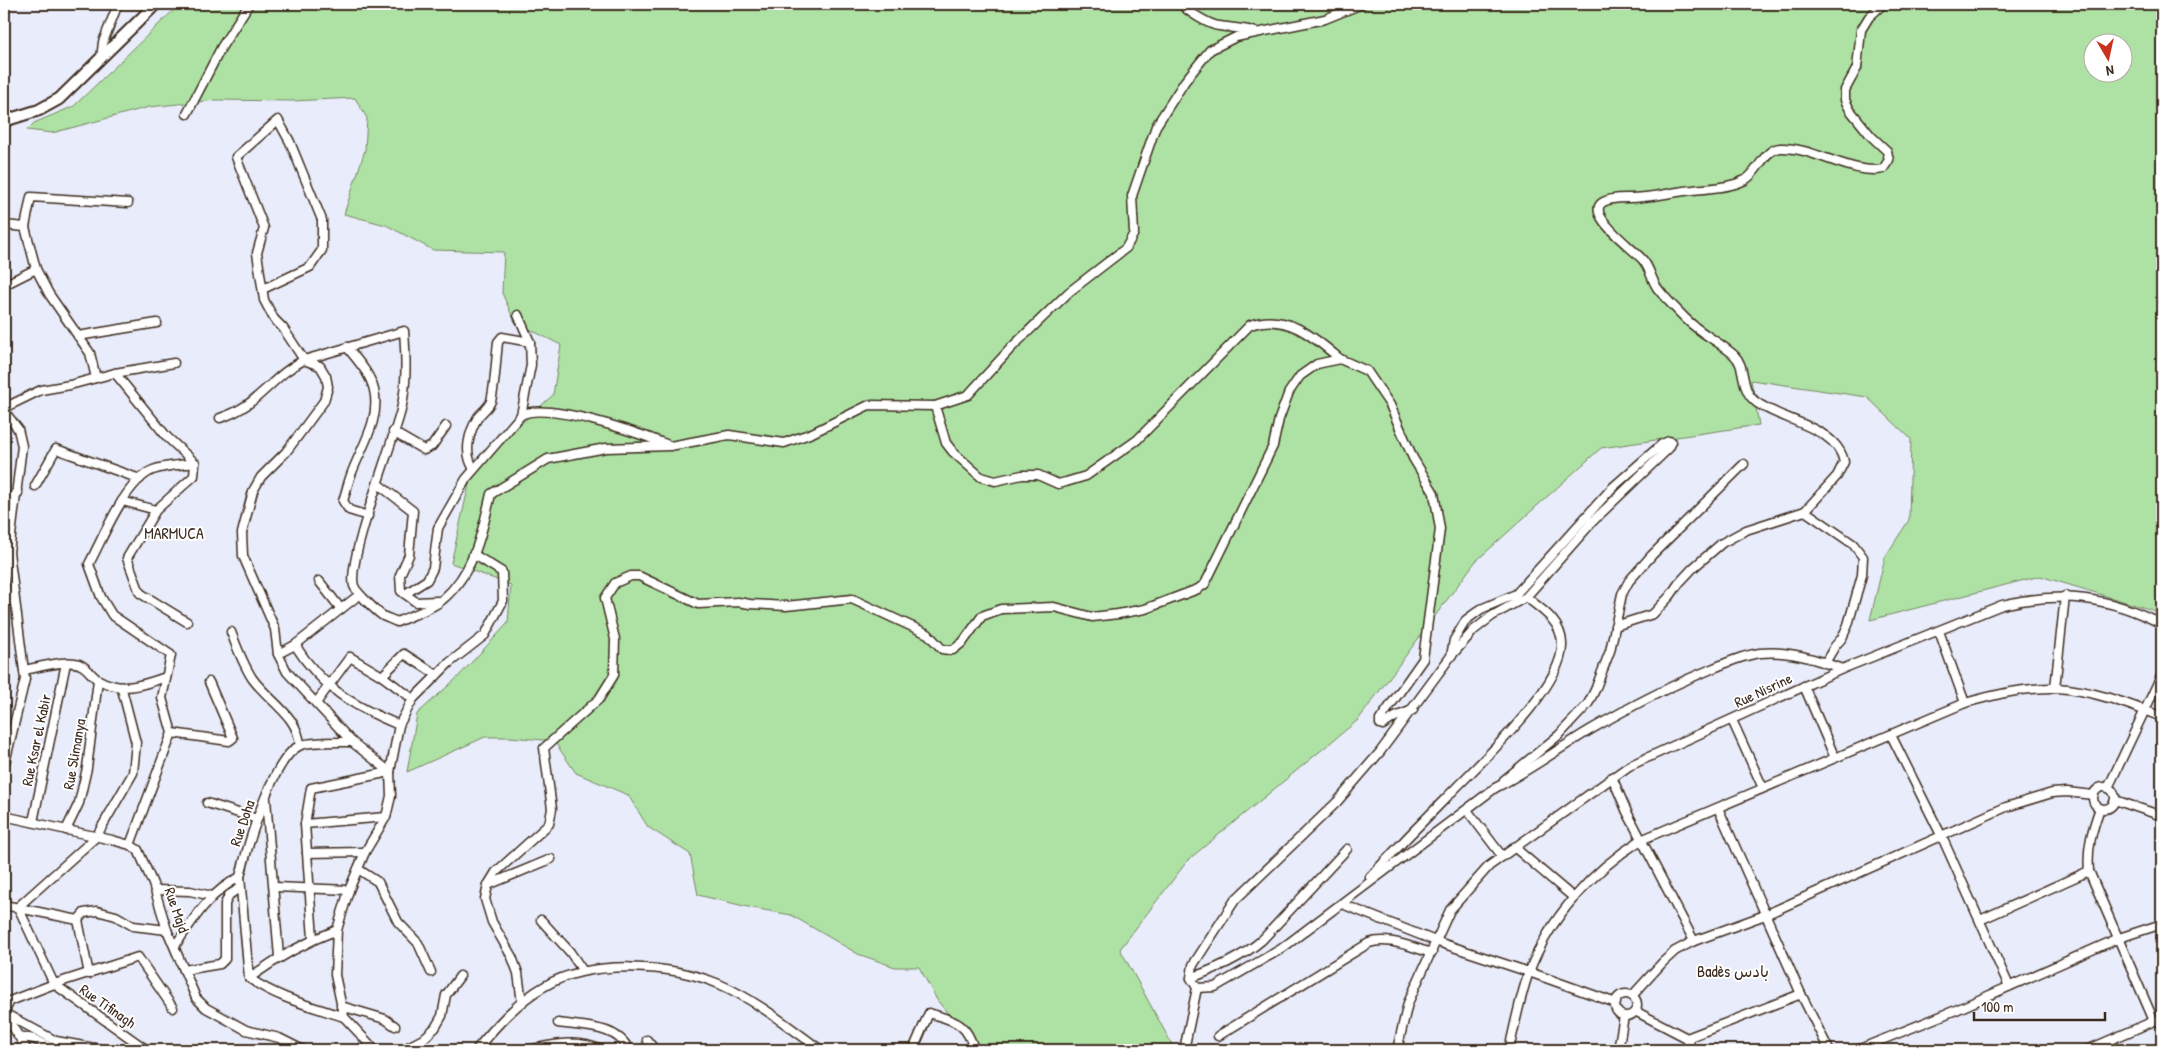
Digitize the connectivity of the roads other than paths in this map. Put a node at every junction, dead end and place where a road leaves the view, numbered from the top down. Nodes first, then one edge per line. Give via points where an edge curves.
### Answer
1 (118, 4) edge
2 (156, 4) edge
3 (249, 4) edge
4 (1181, 4) edge
5 (1362, 4) edge
6 (1883, 4) edge
7 (1258, 32) junction
8 (101, 59) junction
9 (187, 114) dead end
10 (4, 121) edge
11 (128, 203) dead end
12 (4, 225) edge
13 (25, 227) junction
14 (36, 269) junction
15 (4, 286) edge
16 (263, 289) junction
17 (518, 315) dead end
18 (157, 323) dead end
19 (78, 336) junction
20 (530, 342) junction
21 (347, 347) junction
22 (1340, 359) junction
23 (304, 360) junction
24 (174, 363) dead end
25 (115, 372) junction
26 (96, 378) junction
27 (936, 406) junction
28 (4, 410) edge
29 (521, 415) junction
30 (220, 418) dead end
31 (446, 426) dead end
32 (393, 432) junction
33 (670, 446) junction
34 (195, 463) junction
35 (1744, 464) dead end
36 (474, 469) junction
37 (140, 479) junction
38 (378, 484) junction
39 (35, 486) dead end
40 (18, 493) junction
41 (122, 501) junction
42 (4, 502) edge
43 (156, 510) junction
44 (1804, 511) junction
45 (368, 516) junction
46 (473, 554) junction
47 (319, 581) dead end
48 (4, 588) edge
49 (405, 594) junction
50 (359, 595) junction
51 (2065, 596) junction
52 (1526, 597) junction
53 (441, 601) junction
54 (15, 604) junction
55 (341, 609) junction
56 (187, 622) dead end
57 (2162, 624) edge
58 (1615, 626) junction
59 (1939, 631) junction
60 (231, 632) dead end
61 (295, 645) junction
62 (278, 654) junction
63 (1450, 656) junction
64 (66, 663) junction
65 (1825, 663) junction
66 (1842, 669) junction
67 (24, 670) junction
68 (2162, 674) edge
69 (437, 675) junction
70 (382, 676) junction
71 (166, 678) junction
72 (98, 680) junction
73 (209, 682) dead end
74 (328, 686) junction
75 (1804, 686) junction
76 (2055, 688) junction
77 (122, 689) junction
78 (413, 699) junction
79 (316, 703) junction
80 (1965, 703) junction
81 (1413, 710) junction
82 (2145, 711) junction
83 (2162, 717) edge
84 (1732, 720) junction
85 (399, 725) junction
86 (172, 732) junction
87 (1891, 735) junction
88 (352, 742) junction
89 (300, 744) junction
90 (1835, 758) junction
91 (4, 767) edge
92 (390, 772) junction
93 (1612, 777) junction
94 (1496, 788) junction
95 (1763, 788) junction
96 (2108, 788) junction
97 (2093, 796) junction
98 (266, 797) junction
99 (2115, 800) junction
100 (207, 803) dead end
101 (1718, 808) junction
102 (2100, 808) junction
103 (1467, 810) junction
104 (4, 816) edge
105 (386, 816) junction
106 (2162, 816) edge
107 (257, 819) junction
108 (33, 822) junction
109 (305, 824) junction
110 (66, 830) junction
111 (96, 837) junction
112 (1942, 837) junction
113 (1641, 840) junction
114 (130, 845) junction
115 (1514, 847) junction
116 (1348, 849) dead end
117 (365, 852) junction
118 (307, 853) junction
119 (1502, 856) junction
120 (550, 859) dead end
121 (358, 868) junction
122 (2089, 871) junction
123 (240, 877) junction
124 (488, 885) junction
125 (275, 887) junction
126 (240, 888) junction
127 (310, 888) junction
128 (155, 890) junction
129 (349, 890) junction
130 (1354, 893) junction
131 (212, 896) junction
132 (1574, 898) junction
133 (1342, 904) junction
134 (4, 905) edge
135 (18, 907) junction
136 (1766, 915) junction
137 (78, 920) junction
138 (541, 920) dead end
139 (1980, 920) junction
140 (2162, 924) edge
141 (168, 930) junction
142 (337, 930) junction
143 (2119, 938) junction
144 (313, 939) junction
145 (1694, 941) junction
146 (1438, 942) junction
147 (175, 946) junction
148 (1432, 953) junction
149 (279, 957) junction
150 (184, 970) junction
151 (583, 971) junction
152 (431, 972) dead end
153 (1529, 972) junction
154 (89, 974) junction
155 (460, 976) dead end
156 (249, 978) junction
157 (1191, 978) junction
158 (54, 984) junction
159 (2009, 986) junction
160 (1197, 988) junction
161 (1801, 994) junction
162 (1632, 996) junction
163 (522, 1003) junction
164 (1616, 1003) junction
165 (341, 1006) junction
166 (173, 1008) dead end
167 (1635, 1011) junction
168 (4, 1013) edge
169 (1624, 1016) junction
170 (344, 1017) junction
171 (2158, 1021) edge
172 (558, 1023) dead end
173 (395, 1026) dead end
174 (18, 1036) junction
175 (1218, 1036) dead end
176 (1687, 1038) junction
177 (647, 1040) dead end
178 (287, 1046) edge
179 (27, 1050) edge
180 (57, 1050) edge
181 (105, 1050) edge
182 (147, 1050) edge
183 (303, 1050) edge
184 (375, 1050) edge
185 (402, 1050) edge
186 (476, 1050) edge
187 (526, 1050) edge
188 (601, 1050) edge
189 (629, 1050) edge
190 (655, 1050) edge
191 (821, 1050) edge
192 (913, 1050) edge
193 (974, 1050) edge
194 (1184, 1050) edge
195 (1397, 1050) edge
196 (1509, 1050) edge
197 (1618, 1050) edge
198 (1692, 1050) edge
199 (1829, 1050) edge
200 (1857, 1050) edge
201 (2087, 1050) edge

1 - 8 street via 103,42
2 - 8 street
3 - 9 street via 221,48
4 - 7 street via 1186,11 1217,26
5 - 7 street via 1325,19
6 - 44 street via 1861,30 1857,68 1845,90 1845,100 1886,151 1889,160 1883,169 1867,169 1777,148 1749,177 1738,183 1638,198 1611,198 1600,208 1601,218 1609,230 1644,261 1656,287 1702,334 1736,356 1750,397 1813,429 1840,450 1843,467
7 - 27 street via 1236,37 1210,50 1156,126 1132,196 1134,233 1126,248 1069,292 968,395
8 - 10 street via 54,102
11 - 13 street via 31,197
12 - 13 street
13 - 14 street
14 - 15 street
14 - 19 street
16 - 16 street via 310,267 322,250 322,220 278,120 236,157 264,228 257,253
16 - 23 street via 264,300 274,319
17 - 20 street
18 - 19 street
19 - 26 street via 90,353
20 - 29 street via 531,364
20 - 36 street via 502,337 498,342 490,403 478,417 470,435 468,448
21 - 23 street
21 - 32 street via 404,331 405,387
21 - 45 street via 368,376 374,390 374,404 373,422 343,501 349,510
22 - 27 street via 1308,333 1275,320 1250,325 1137,440 1086,476 1058,484 1038,475 995,481 981,477 946,443
22 - 81 street via 1367,370 1390,405 1413,458 1434,493 1440,529 1423,658 1380,724
22 - 124 street via 1317,364 1300,376 1289,392 1273,446 1205,584 1145,610 1092,617 1054,607 1001,610 982,616 963,642 948,650 942,649 928,634 852,599 786,606 738,602 698,604 640,576 615,583 605,598 615,639 614,675 599,699 546,744 552,809 549,824 496,872
23 - 30 street via 290,367 251,404
23 - 62 street via 320,366 326,376 328,387 324,400 253,491 242,533 243,556 275,629
24 - 25 street
25 - 26 street
25 - 34 street via 166,437
26 - 28 street via 41,390
27 - 33 street via 870,405 784,443 729,435
28 - 40 street via 18,429 22,446
29 - 33 street via 529,411 568,414
29 - 36 street
31 - 32 street via 432,446 424,450
32 - 38 street
33 - 46 street via 606,448 548,459 491,494 480,540
34 - 37 street via 153,470
34 - 43 street via 194,476
35 - 58 street via 1635,574 1622,594
36 - 49 street via 438,528 433,568 427,580
37 - 39 street via 56,449
37 - 41 street
38 - 45 street
38 - 49 street via 412,512 409,555 400,575 400,591
40 - 42 street
40 - 54 street via 9,552
41 - 43 street
41 - 71 street via 89,564 101,597 112,615 171,655
43 - 56 street via 127,558 140,593
44 - 58 street via 1746,530 1722,543 1693,568 1653,614
44 - 65 street via 1853,544 1863,557 1862,575 1848,626
45 - 50 street via 352,576
46 - 53 street via 467,573
46 - 69 street via 502,572 503,601 485,635
47 - 55 street
48 - 54 street
49 - 53 street via 416,602
50 - 53 street via 382,616 397,622
50 - 55 street
51 - 57 street, Rue Nisrine via 2115,604
51 - 59 street, Rue Nisrine via 2029,598
51 - 76 street
52 - 63 street via 1483,622
52 - 63 street via 1587,526 1672,442 1669,440 1662,444 1612,488 1516,594 1481,609 1466,620 1454,640
52 - 130 street via 1554,620 1561,635 1562,653 1551,679 1482,762
54 - 67 street
55 - 61 street
58 - 94 street via 1588,704 1559,736
59 - 66 street, Rue Nisrine
59 - 80 street
60 - 89 street via 252,678 294,722
61 - 62 street
61 - 74 street
62 - 79 street via 287,672
63 - 81 street
64 - 67 street
64 - 72 street via 81,664
64 - 108 street, Rue Ksar el Kabir
65 - 66 street
65 - 94 street via 1795,655 1768,653 1724,664 1655,694
66 - 75 street, Rue Nisrine
67 - 91 street via 25,679
68 - 82 street
69 - 70 street via 404,654
69 - 78 street
70 - 74 street via 350,657
70 - 78 street
71 - 77 street
71 - 86 street via 162,698
72 - 77 street
72 - 110 street, Rue Slimanya via 88,768 79,803
73 - 86 street via 232,738 228,741
74 - 79 street
74 - 85 street via 346,700
75 - 84 street, Rue Nisrine
75 - 90 street
76 - 80 street via 1993,695
76 - 82 street via 2098,695
77 - 111 street via 136,743 132,773
78 - 85 street
79 - 88 street
80 - 87 street
81 - 157 street via 1338,802 1235,900 1193,965
82 - 83 street
82 - 96 street
84 - 93 street, Rue Nisrine via 1654,754
84 - 95 street
85 - 92 street
86 - 114 street
87 - 90 street
87 - 112 street
88 - 89 street
88 - 92 street
89 - 98 street, Rue Doha via 289,752
90 - 95 street
92 - 105 street via 391,796
92 - 109 street via 311,788
93 - 113 street
93 - 115 street, Rue Nisrine
94 - 103 street
95 - 101 street
96 - 97 street via 2100,788
96 - 99 street
97 - 102 street via 2094,804
97 - 112 street via 2052,793 1987,815
98 - 107 street, Rue Doha
98 - 125 street
99 - 102 street via 2108,808
99 - 106 street
100 - 107 street
101 - 113 street
101 - 136 street
102 - 122 street via 2091,833
103 - 119 street
103 - 130 street
104 - 108 street
105 - 109 street
105 - 117 street
107 - 123 street, Rue Doha
108 - 110 street
109 - 118 street
110 - 111 street
111 - 114 street
111 - 135 street
112 - 136 street
112 - 139 street
113 - 132 street via 1619,854
113 - 145 street
114 - 128 street, Rue Majd via 138,850
115 - 119 street, Rue Nisrine
115 - 132 street
116 - 157 street via 1262,940 1219,968
117 - 118 street
117 - 121 street
118 - 127 street
119 - 146 street, Rue Nisrine via 1450,910
120 - 124 street
121 - 129 street
121 - 152 street via 378,882 398,922 418,943
122 - 139 street
122 - 143 street
123 - 126 street, Rue Doha
123 - 131 street
124 - 163 street via 484,899 487,910 518,973
125 - 127 street
125 - 149 street
126 - 150 street via 229,896 225,904 225,959 220,964
126 - 156 street, Rue Doha
127 - 129 street
127 - 144 street
128 - 131 street via 190,891
128 - 141 street, Rue Majd
129 - 142 street
130 - 133 street
131 - 147 street
132 - 153 street via 1559,915
133 - 146 street
133 - 160 street via 1281,949 1215,987
134 - 135 street
135 - 137 street
135 - 158 street
136 - 145 street
136 - 161 street
137 - 141 street via 84,913 97,911 116,916 133,926
137 - 154 street
138 - 151 street
139 - 159 street
140 - 143 street
141 - 147 street, Rue Majd
142 - 144 street
142 - 165 street via 335,975
143 - 159 street
143 - 171 street
144 - 149 street
145 - 162 street via 1675,951
146 - 148 street, Rue Nisrine
146 - 153 street
147 - 150 street, Rue Majd
148 - 175 street via 1386,940 1368,943
148 - 195 street, Rue Nisrine via 1408,1003
149 - 156 street
150 - 178 street, Rue Majd via 196,998 206,1008 246,1030 279,1038
151 - 163 street via 546,985
151 - 191 street via 634,967 686,972 720,984 770,1013
153 - 164 street
153 - 196 street
154 - 158 street
154 - 166 street via 138,957
155 - 185 street via 446,995 442,1016 435,1028
156 - 170 street via 279,995
157 - 160 street
158 - 168 street via 10,1001
158 - 182 street, Rue Tifinagh
159 - 200 street
160 - 194 street
161 - 176 street
161 - 199 street
162 - 164 street via 1620,996
162 - 167 street via 1637,1003
163 - 186 street
164 - 169 street via 1617,1011
165 - 170 street
165 - 173 street via 385,1019
167 - 169 street
167 - 176 street
168 - 174 street
168 - 181 street via 56,1041
169 - 197 street
170 - 184 street
171 - 201 street
172 - 189 street via 606,1030 625,1041
174 - 179 street
174 - 180 street via 34,1039
176 - 198 street
177 - 190 street
178 - 183 street, Rue Majd
187 - 188 street via 576,1043
192 - 193 street via 929,1013 964,1027

